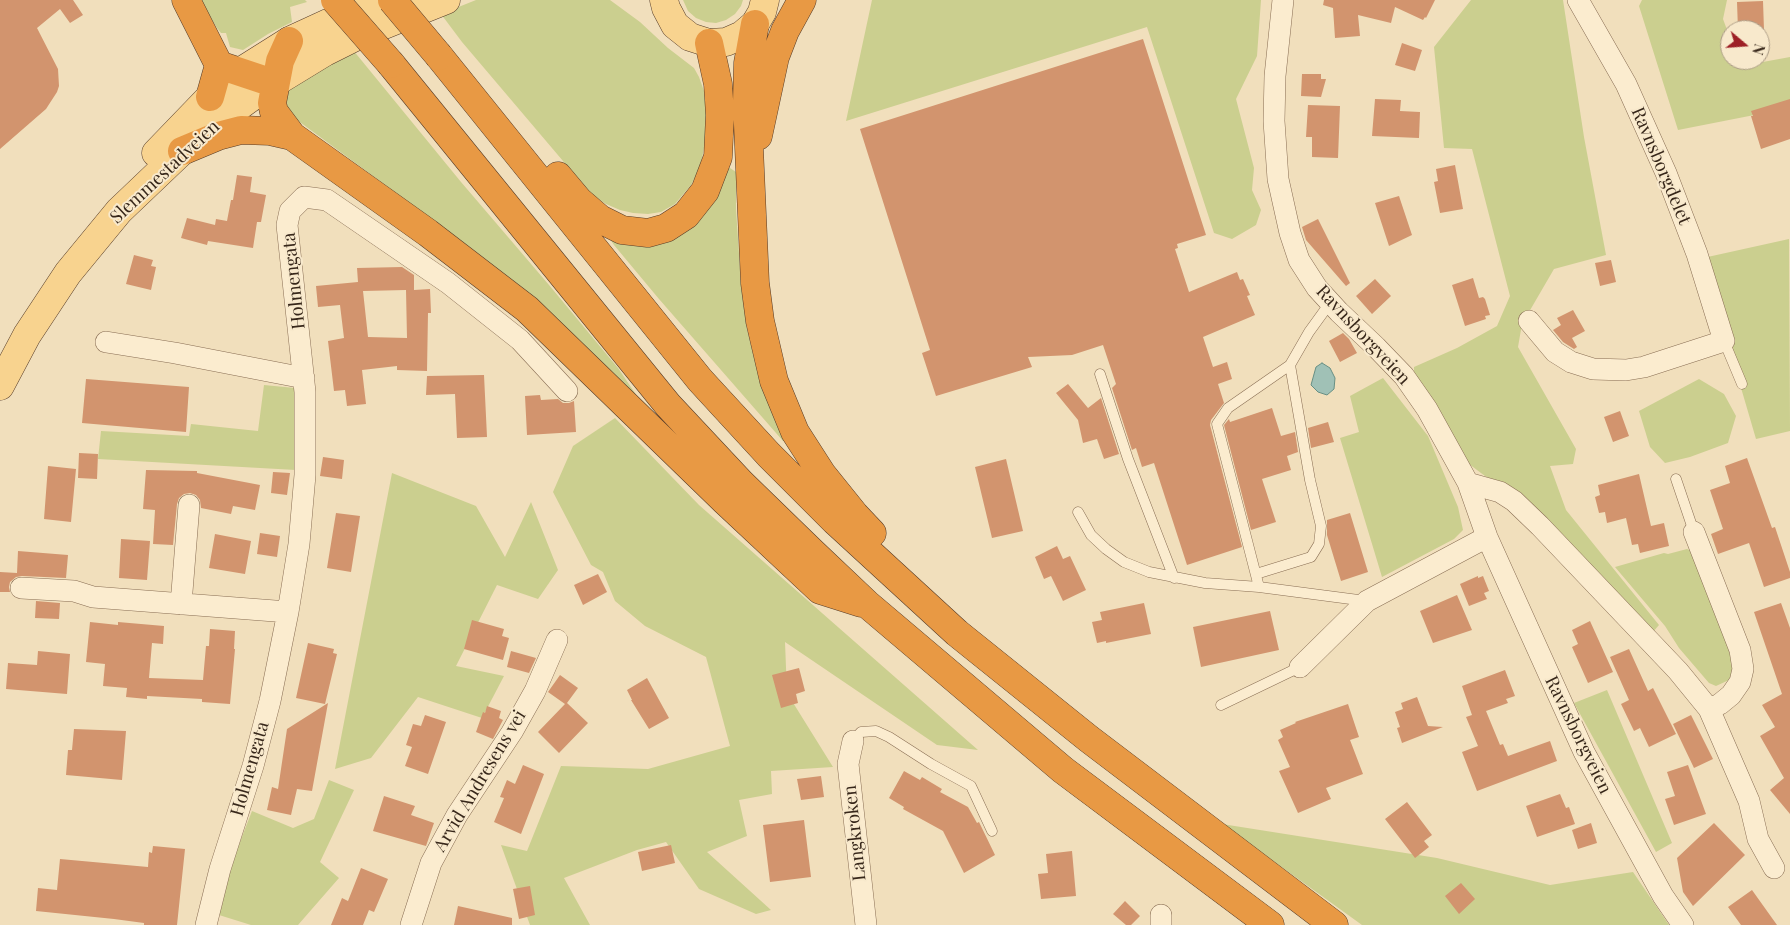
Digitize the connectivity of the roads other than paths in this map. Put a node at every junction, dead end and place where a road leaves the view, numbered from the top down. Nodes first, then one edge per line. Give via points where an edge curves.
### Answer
1 (186, 0) edge
2 (335, 0) edge
3 (378, 0) edge
4 (392, 0) edge
5 (446, 0) edge
6 (802, 0) edge
7 (1283, 0) edge
8 (1578, 0) edge
9 (661, 3) edge
10 (760, 12) edge
11 (289, 41) junction
12 (709, 43) junction
13 (439, 56) junction
14 (230, 69) junction
15 (274, 82) junction
16 (210, 97) joint
17 (292, 136) junction
18 (182, 151) junction
19 (750, 169) junction
20 (1330, 302) junction
21 (1529, 320) dead end
22 (1724, 341) junction
23 (106, 342) dead end
24 (0, 359) edge
25 (1290, 365) junction
26 (1100, 374) dead end
27 (304, 378) junction
28 (1742, 384) dead end
29 (0, 386) edge
30 (567, 391) dead end
31 (1676, 479) dead end
32 (1468, 483) junction
33 (188, 505) dead end
34 (1078, 512) dead end
35 (1694, 532) joint
36 (1487, 537) junction
37 (1256, 574) junction
38 (1174, 578) junction
39 (1259, 587) junction
40 (21, 588) dead end
41 (1367, 601) junction
42 (181, 604) junction
43 (867, 604) junction
44 (288, 612) junction
45 (957, 633) junction
46 (557, 640) dead end
47 (1300, 667) joint
48 (1221, 705) dead end
49 (1710, 709) junction
50 (852, 741) joint
51 (992, 830) dead end
52 (1774, 868) dead end
53 (206, 925) edge
54 (411, 925) edge
55 (866, 925) edge
56 (1270, 925) edge
57 (1334, 925) edge
58 (1683, 925) edge

1 - 14 highway
2 - 43 highway, bridge via 668,405 741,483
3 - 11 main road
4 - 13 highway, bridge
5 - 15 main road, Slemmestadveien via 346,41
6 - 19 highway via 775,57
7 - 20 street, Ravnsborgveien via 1275,76 1278,179 1299,260
8 - 22 street, Ravnsborgdelet via 1626,84 1666,173 1697,254
9 - 12 main road via 675,25 690,37
10 - 12 main road via 742,35 726,42
10 - 19 highway via 750,50 747,82
11 - 14 main road
11 - 15 highway
12 - 13 highway via 718,84 718,157 705,191 686,214 666,228 648,233 622,230 600,219 579,201 495,100
13 - 45 highway via 700,380 828,514
14 - 15 highway
14 - 16 highway
15 - 17 highway via 274,112
15 - 18 main road, Slemmestadveien
16 - 24 main road, Slemmestadveien via 84,233 46,283
17 - 18 highway via 241,130
17 - 43 highway via 428,233 527,309 820,590
18 - 29 main road, Slemmestadveien via 119,211 68,273 27,336
19 - 45 highway via 755,283 760,320 774,382 795,432 822,474 855,515
20 - 25 lane
20 - 32 street, Ravnsborgveien via 1404,376 1427,409
21 - 22 street via 1555,352 1593,370 1644,367
22 - 28 lane, Ravnsborgdelet
23 - 27 street
25 - 37 lane via 1228,408 1217,424
25 - 37 lane via 1321,526 1319,544 1311,557
26 - 38 lane via 1128,459
27 - 30 street, Holmengata via 287,225 290,211 304,197 327,200 448,283 520,340
27 - 44 street, Holmengata via 305,475 299,544
31 - 35 lane
32 - 36 street, Ravnsborgveien
32 - 49 street via 1500,492 1514,501 1678,671
33 - 42 street
34 - 38 lane via 1091,535 1124,562
35 - 49 street via 1740,650 1743,669 1740,682 1731,695
36 - 41 street
36 - 58 street, Ravnsborgveien via 1584,752 1663,896
37 - 39 lane
38 - 39 lane
39 - 41 lane
40 - 42 street
41 - 47 street
42 - 44 street
43 - 56 highway via 1063,770
44 - 53 street, Holmengata via 268,711
45 - 57 highway via 1089,739
46 - 54 street, Arvid Andresens vei via 535,691 512,732 457,815 431,863
47 - 48 lane
49 - 52 street via 1749,801 1758,839
50 - 51 lane via 861,732 876,731 971,786
50 - 55 street, Langkroken via 848,764

